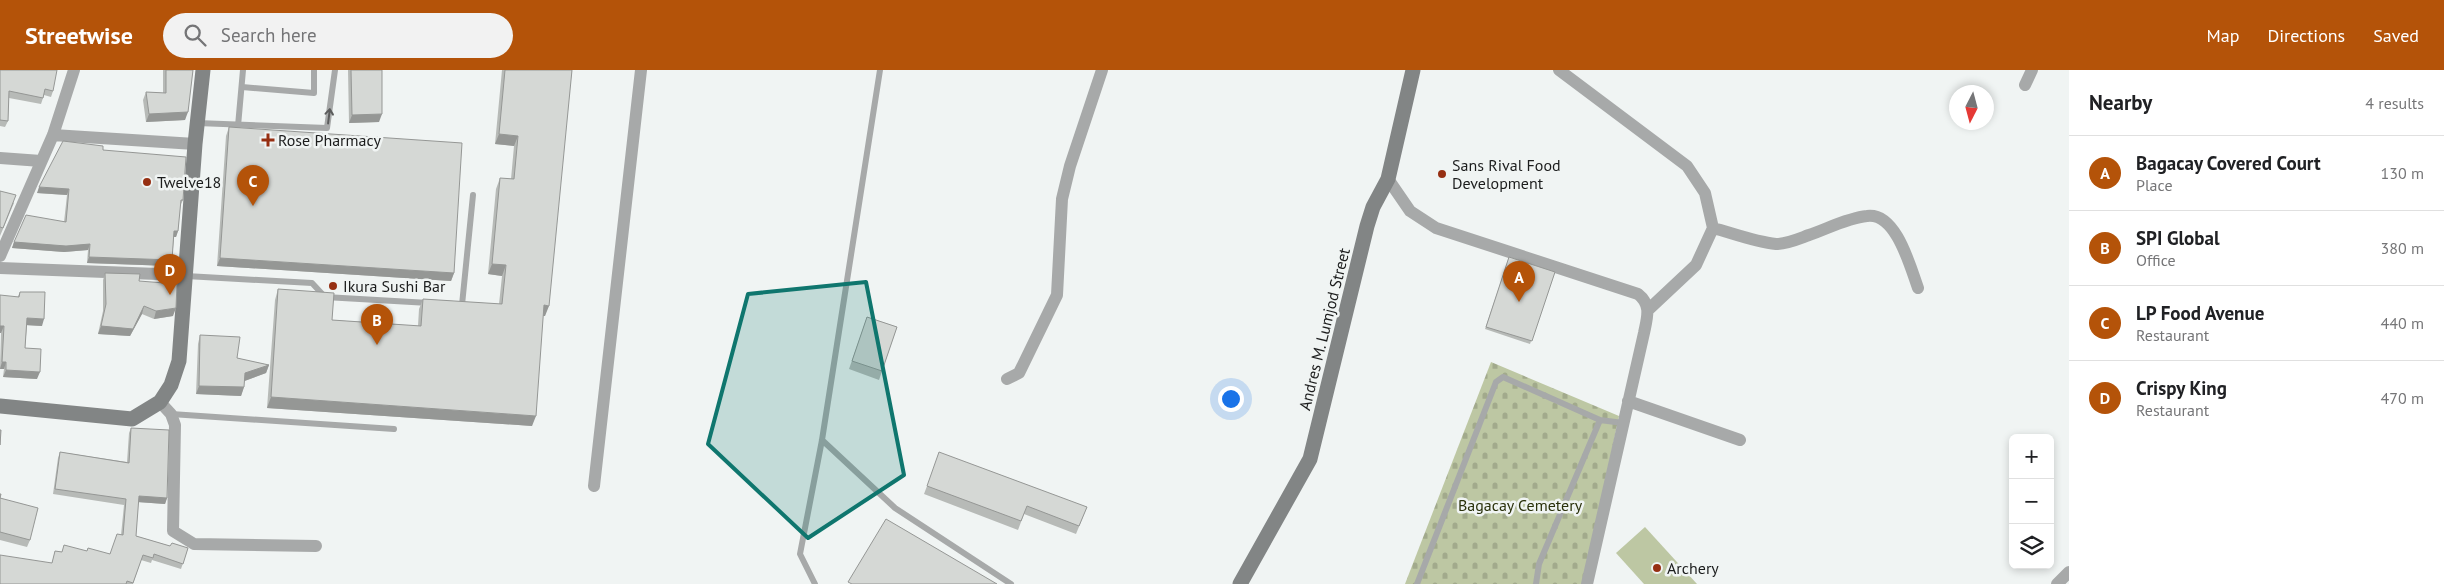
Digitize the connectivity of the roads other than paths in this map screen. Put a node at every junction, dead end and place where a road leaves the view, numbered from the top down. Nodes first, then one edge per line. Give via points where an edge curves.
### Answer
1 (74, 70) edge
2 (204, 70) edge
3 (243, 70) edge
4 (314, 70) edge
5 (335, 70) edge
6 (641, 70) edge
7 (880, 70) edge
8 (1102, 70) edge
9 (1412, 70) edge
10 (1559, 70) edge
11 (2032, 70) edge
12 (2025, 85) dead end
13 (242, 87) junction
14 (197, 123) junction
15 (238, 126) junction
16 (53, 135) junction
17 (195, 144) junction
18 (0, 158) edge
19 (41, 161) junction
20 (1388, 179) junction
21 (473, 195) dead end
22 (1712, 228) junction
23 (0, 256) edge
24 (0, 268) edge
25 (184, 276) junction
26 (1918, 288) dead end
27 (432, 304) edge
28 (452, 305) edge
29 (1648, 310) junction
30 (1007, 379) dead end
31 (1628, 401) junction
32 (160, 402) junction
33 (0, 406) edge
34 (170, 414) junction
35 (1600, 420) junction
36 (1623, 423) junction
37 (394, 429) dead end
38 (822, 440) junction
39 (1740, 440) dead end
40 (594, 486) dead end
41 (316, 546) dead end
42 (2069, 572) edge
43 (815, 584) edge
44 (1011, 584) edge
45 (1240, 584) edge
46 (1417, 584) edge
47 (1536, 584) edge
48 (1587, 584) edge
49 (2057, 584) edge

1 - 16 street
2 - 14 main road
3 - 13 lane
4 - 13 lane via 314,93
15 -> 5 lane via 328,128
6 - 40 street
7 - 38 lane
8 - 30 street via 1062,199 1057,295 1019,373
9 - 20 main road, Andres M. Lumjod Street
10 - 22 street via 1687,166 1705,193
11 - 12 street
13 - 15 lane
14 - 15 lane
14 - 17 main road
16 - 17 street
16 - 19 street
17 - 25 main road
18 - 19 street
19 - 23 street
20 - 29 street via 1410,210 1436,228 1638,294 1646,300
20 - 45 main road, Andres M. Lumjod Street via 1367,226 1310,459
21 - 28 lane via 462,305
22 - 26 street via 1776,244 1852,219 1869,216 1884,219 1893,230
22 - 29 street via 1696,265
24 - 25 street
25 - 27 lane via 312,283 325,297
25 - 32 main road via 179,361 171,385
29 - 31 street
31 - 36 street
31 - 39 street
32 - 33 main road via 132,419
32 - 34 street
34 - 37 lane
34 - 41 street via 175,425 173,531 194,544
35 - 36 lane
35 - 46 lane via 1503,377 1496,382
35 - 47 lane via 1539,564
36 - 48 street
38 - 43 lane via 800,554
38 - 44 lane via 895,508
42 - 49 street

